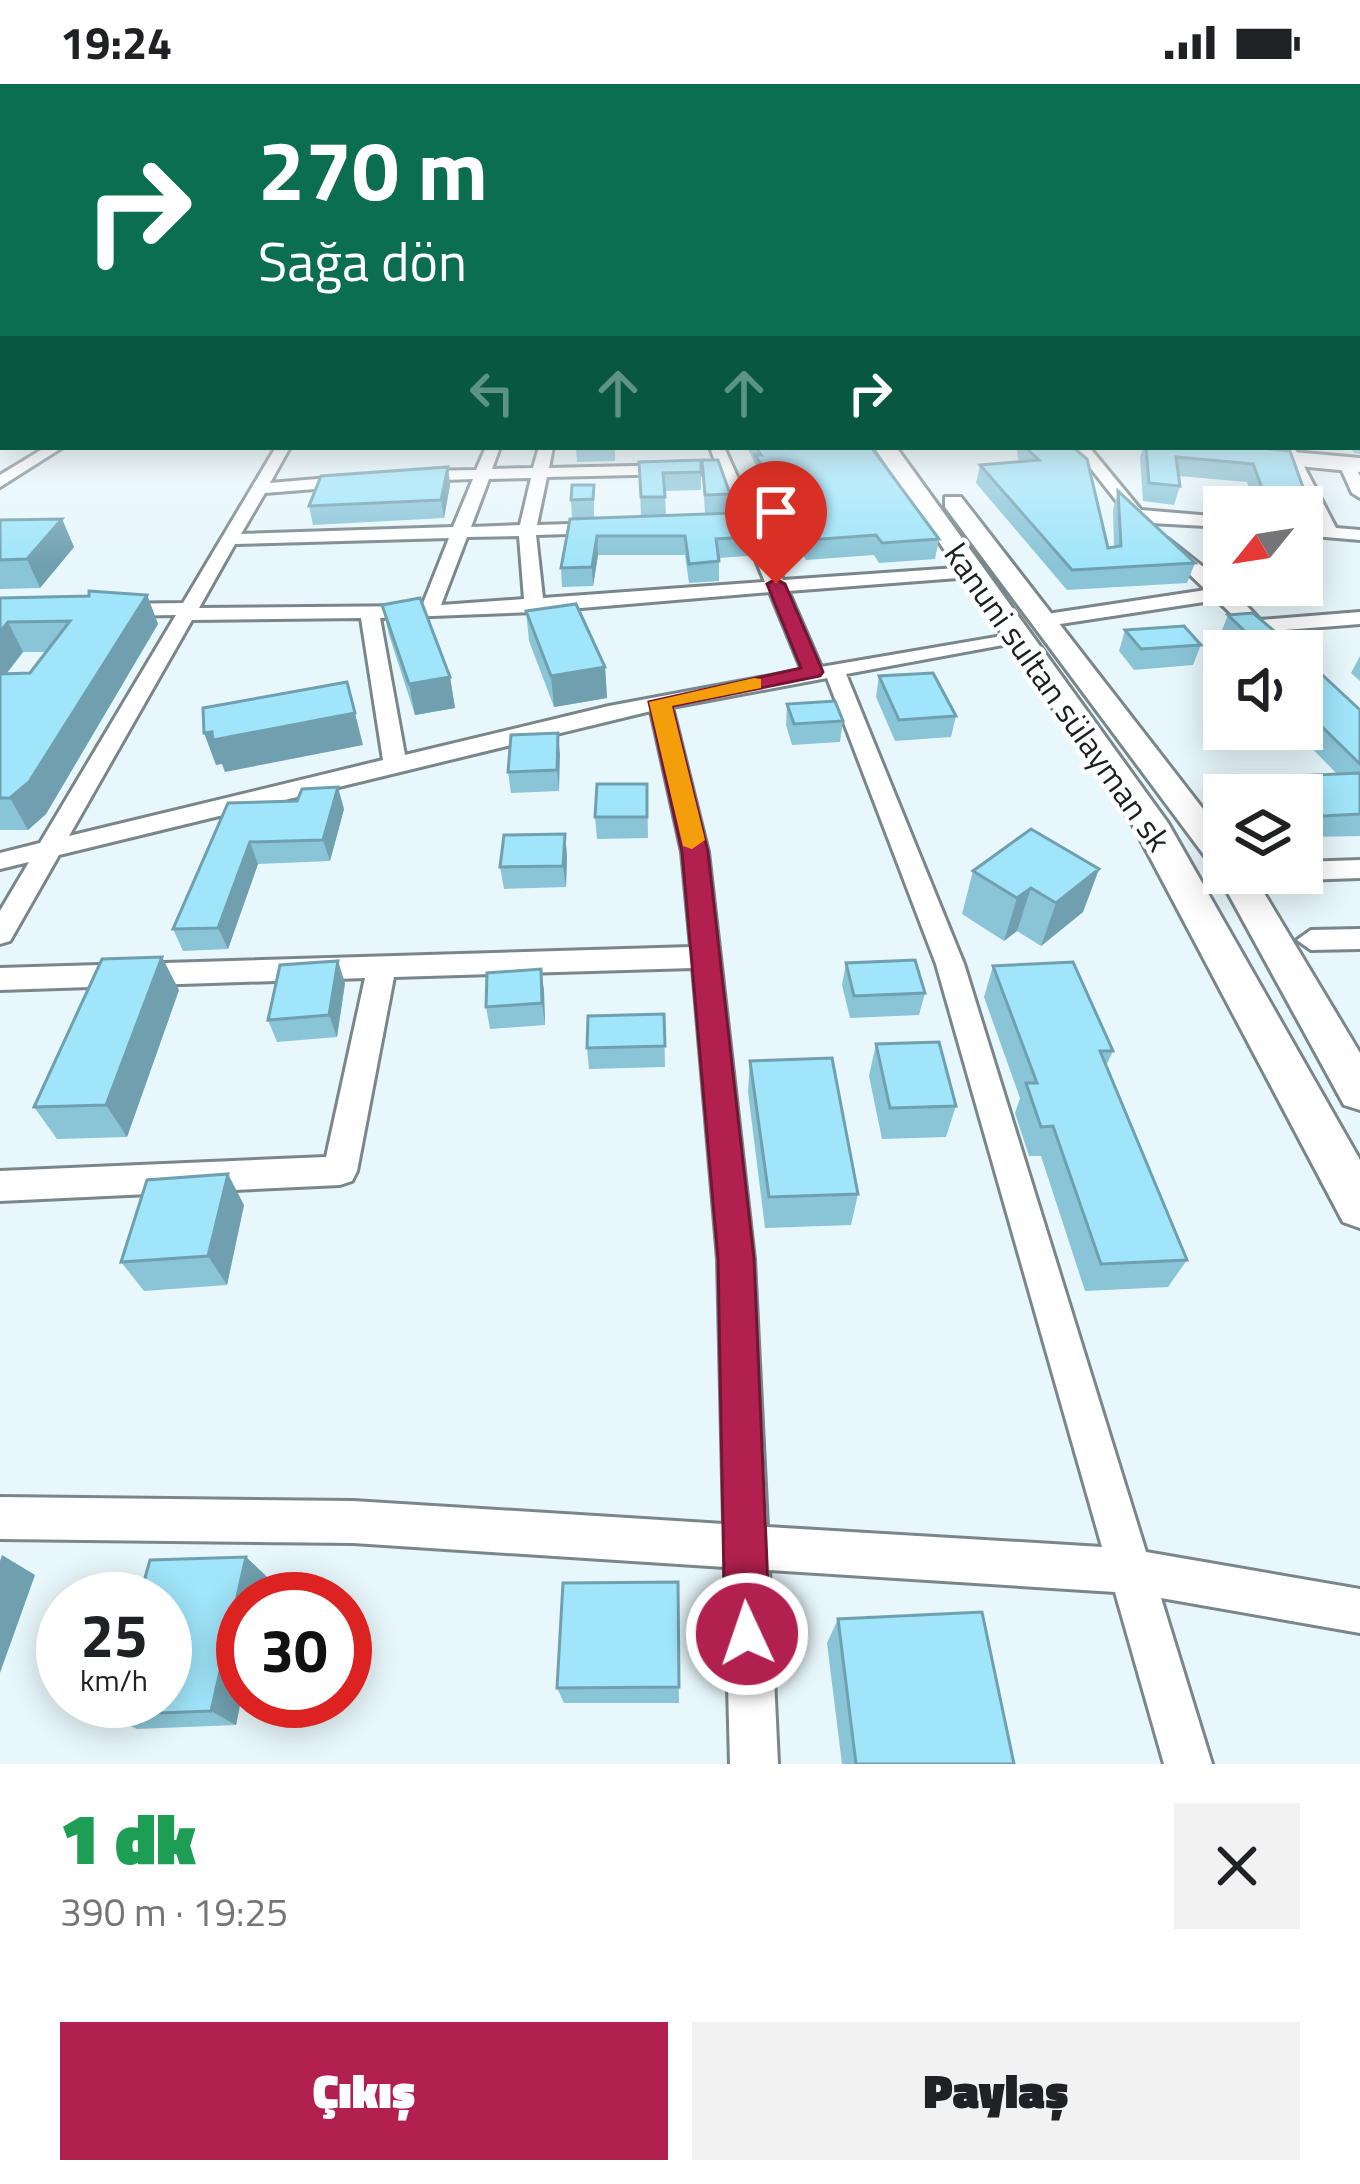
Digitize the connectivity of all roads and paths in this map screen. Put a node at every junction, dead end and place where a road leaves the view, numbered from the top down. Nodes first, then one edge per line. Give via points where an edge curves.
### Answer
1 (51, 450) edge
2 (282, 450) edge
3 (492, 450) edge
4 (546, 450) edge
5 (718, 450) edge
6 (887, 450) edge
7 (912, 450) edge
8 (1084, 450) edge
9 (1227, 450) edge
10 (1290, 453) edge
11 (1354, 465) edge
12 (726, 468) junction
13 (543, 473) junction
14 (481, 474) junction
15 (387, 478) edge
16 (366, 479) edge
17 (0, 482) edge
18 (261, 488) junction
19 (1360, 493) edge
20 (1133, 514) junction
21 (1203, 520) edge
22 (749, 522) junction
23 (728, 523) edge
24 (619, 527) edge
25 (526, 530) junction
26 (456, 532) junction
27 (1323, 532) edge
28 (1330, 532) junction
29 (1360, 535) edge
30 (234, 538) junction
31 (971, 572) junction
32 (1203, 574) edge
33 (776, 584) junction
34 (1203, 596) edge
35 (535, 606) junction
36 (1237, 606) edge
37 (94, 610) edge
38 (188, 611) junction
39 (429, 612) junction
40 (370, 613) junction
41 (1360, 618) edge
42 (1255, 626) junction
43 (1033, 628) junction
44 (1259, 630) edge
45 (823, 670) junction
46 (660, 702) junction
47 (396, 768) junction
48 (1203, 835) edge
49 (49, 850) junction
50 (0, 861) edge
51 (1360, 869) edge
52 (1323, 870) edge
53 (1244, 894) edge
54 (0, 934) edge
55 (1360, 939) edge
56 (1311, 940) dead end
57 (706, 957) junction
58 (382, 965) junction
59 (0, 979) edge
60 (1360, 1092) edge
61 (0, 1186) edge
62 (1360, 1206) edge
63 (0, 1518) edge
64 (742, 1546) junction
65 (1132, 1571) junction
66 (1360, 1611) edge
67 (754, 1764) edge
68 (1188, 1764) edge

1 - 17 street
2 - 18 street
3 - 14 street
4 - 13 street
5 - 12 street
6 - 31 main road, kanuni sultan sülayman sk
7 - 43 main road
8 - 20 street
9 - 10 main road
10 - 11 main road
10 - 28 street
11 - 19 street
12 - 13 street
12 - 22 street
13 - 14 street
13 - 25 street
14 - 15 street
14 - 26 street
16 - 18 street
18 - 30 street
20 - 21 street
20 - 32 street
22 - 23 street
22 - 33 street
24 - 25 street
25 - 26 street
25 - 35 street
26 - 30 street
26 - 39 street
27 - 28 street
28 - 29 street
30 - 38 street
31 - 33 street
31 - 43 main road, kanuni sultan sülayman sk
33 - 35 street
33 - 45 street
34 - 43 street
35 - 39 street
36 - 42 street
37 - 38 street
38 - 40 street
38 - 49 street
39 - 40 street
40 - 47 street
41 - 42 street
42 - 44 street
43 - 45 street
43 - 48 main road
43 - 62 main road, kanuni sultan sülayman sk
45 - 46 street
45 - 65 street via 950,964
46 - 47 street
46 - 57 street via 695,852
47 - 49 street
49 - 50 street
49 - 54 street
51 - 52 street
53 - 60 main road
55 - 56 street
57 - 58 street
57 - 64 street via 736,1259
58 - 59 street
58 - 61 street via 340,1171
63 - 64 street via 353,1522
64 - 65 street
64 - 67 street
65 - 66 street
65 - 68 street

